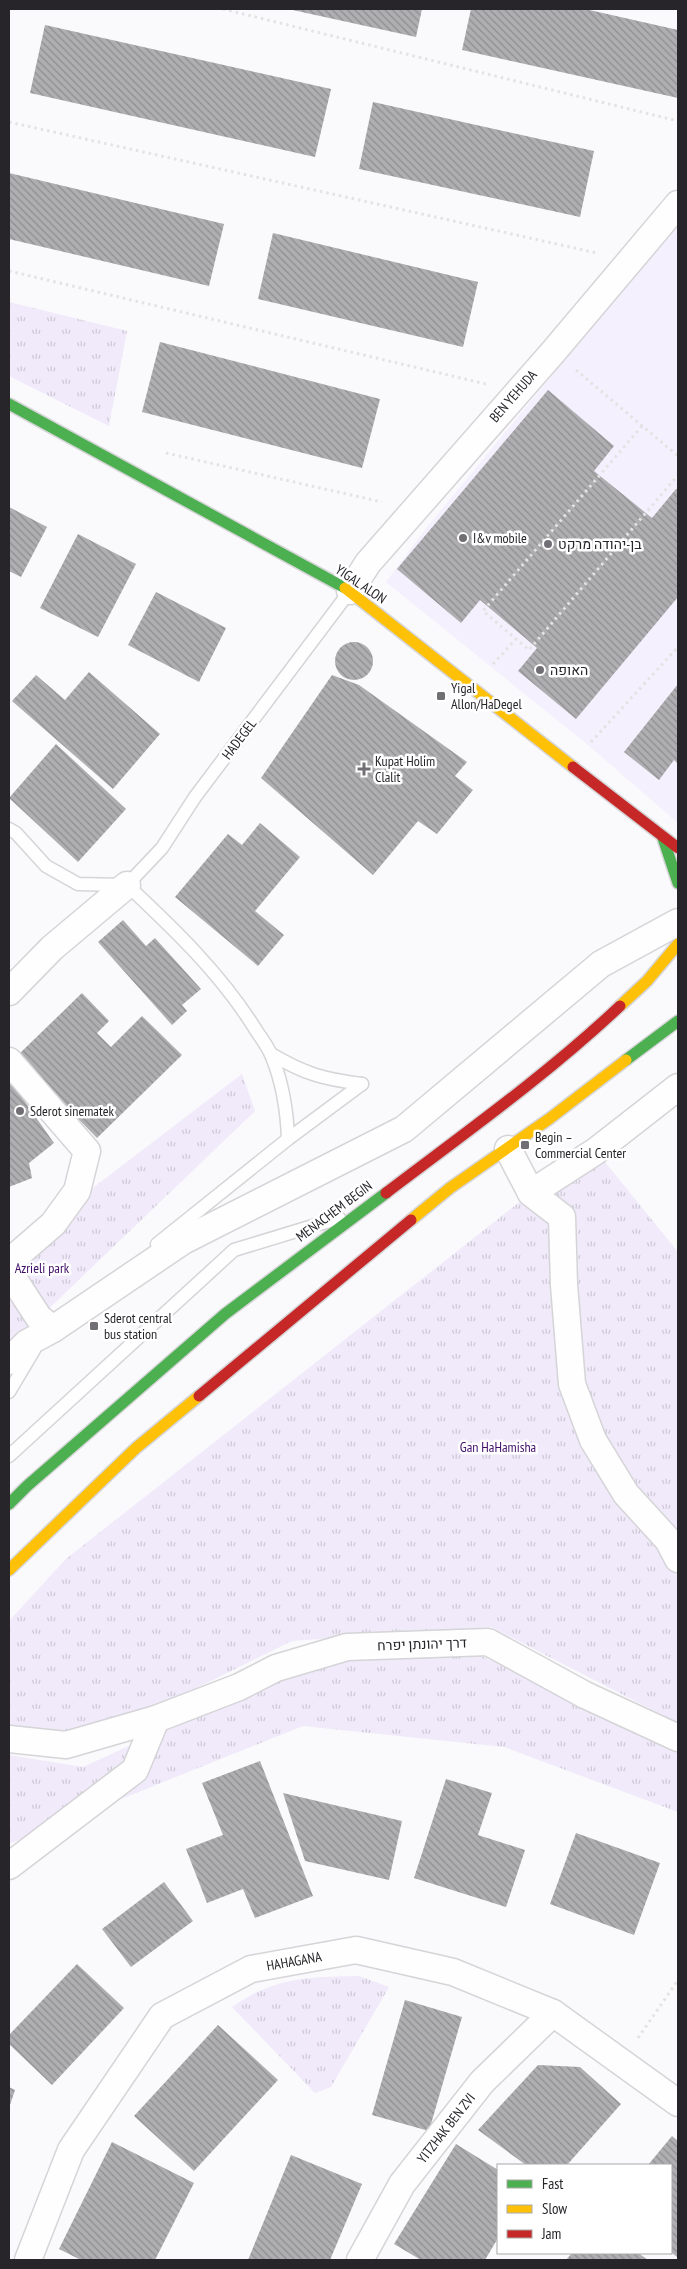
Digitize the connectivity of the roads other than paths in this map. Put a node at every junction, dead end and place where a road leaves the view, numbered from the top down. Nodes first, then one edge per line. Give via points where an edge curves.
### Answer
1 (678, 204) edge
2 (9, 404) edge
3 (350, 591) junction
4 (9, 829) edge
5 (662, 838) junction
6 (678, 848) edge
7 (678, 883) edge
8 (128, 885) junction
9 (678, 922) edge
10 (678, 944) edge
11 (9, 992) edge
12 (678, 1021) edge
13 (272, 1054) junction
14 (9, 1061) edge
15 (678, 1087) edge
16 (288, 1139) junction
17 (508, 1149) junction
18 (531, 1193) junction
19 (356, 1213) junction
20 (53, 1328) junction
21 (9, 1361) edge
22 (9, 1392) edge
23 (9, 1456) edge
24 (9, 1504) edge
25 (678, 1558) edge
26 (9, 1570) edge
27 (156, 1718) junction
28 (678, 1738) edge
29 (9, 1739) edge
30 (9, 1866) edge
31 (554, 2013) junction
32 (678, 2103) edge
33 (28, 2260) edge
34 (360, 2260) edge

1 - 3 street, BEN YEHUDA via 368,563
2 - 3 main road, YIGAL ALON
3 - 5 main road, YIGAL ALON
3 - 8 lane, HADEGEL via 195,797 162,848
4 - 8 lane via 46,866 78,884
5 - 6 main road, YIGAL ALON
5 - 7 main road
8 - 11 street via 52,948
8 - 13 lane via 179,934 238,1002
9 - 20 street via 601,964 404,1130 183,1241
10 - 19 main road, MENACHEM BEGIN via 647,981 599,1026 487,1116
12 - 17 main road
13 - 16 lane via 287,1110
13 - 16 lane via 298,1070 329,1080 362,1084
14 - 20 street via 87,1152 77,1191 53,1224 16,1256 11,1276 39,1318
15 - 18 street via 596,1151
16 - 20 lane
17 - 18 street
17 - 26 main road via 450,1188 136,1448
18 - 25 street via 562,1217 572,1384 594,1440 626,1494 668,1540
19 - 23 lane via 234,1250
19 - 24 main road, MENACHEM BEGIN via 225,1314
20 - 21 street via 27,1343
20 - 22 lane via 38,1344
27 - 28 street, דרך יהונתן יפרח via 239,1687 276,1668 347,1647 488,1642 585,1696
27 - 29 street, דרך יהונתן יפרח via 66,1745
27 - 30 street via 135,1770
31 - 32 street, HAHAGANA
31 - 33 street, HAHAGANA via 453,1972 356,1950 251,1969 162,2016 71,2150
31 - 34 street, YITZHAK BEN ZVI via 482,2082 426,2153 402,2184

